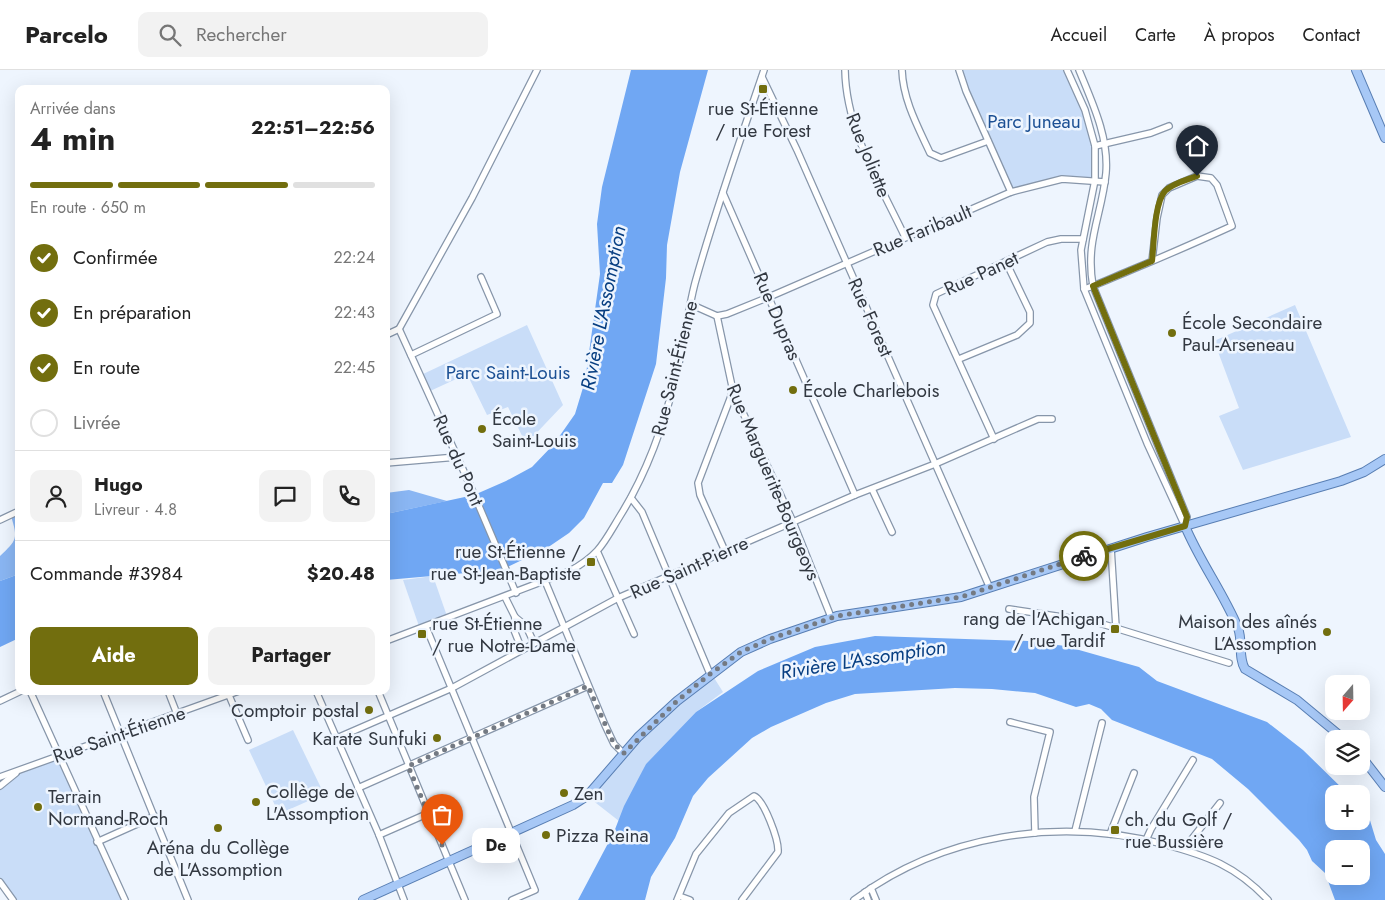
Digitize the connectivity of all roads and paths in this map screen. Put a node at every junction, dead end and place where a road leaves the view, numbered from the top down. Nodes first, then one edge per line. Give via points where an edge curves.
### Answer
1 (538, 70) edge
2 (764, 70) edge
3 (845, 70) edge
4 (902, 70) edge
5 (959, 70) edge
6 (1068, 70) edge
7 (1079, 70) edge
8 (1356, 70) edge
9 (762, 77) junction
10 (1169, 126) dead end
11 (1385, 138) edge
12 (988, 141) junction
13 (1104, 144) junction
14 (1095, 146) junction
15 (1095, 180) junction
16 (1105, 182) junction
17 (1011, 192) junction
18 (723, 193) junction
19 (905, 237) junction
20 (1082, 239) junction
21 (1091, 241) junction
22 (1152, 261) junction
23 (1006, 262) junction
24 (847, 263) junction
25 (480, 277) dead end
26 (1093, 286) junction
27 (1084, 289) junction
28 (769, 296) junction
29 (690, 304) junction
30 (717, 316) junction
31 (399, 329) junction
32 (390, 333) edge
33 (411, 355) junction
34 (959, 360) junction
35 (732, 391) junction
36 (1052, 419) dead end
37 (1156, 438) junction
38 (994, 439) junction
39 (1147, 443) junction
40 (457, 457) junction
41 (1385, 459) edge
42 (390, 463) edge
43 (935, 464) junction
44 (872, 489) junction
45 (855, 495) junction
46 (631, 498) junction
47 (15, 513) edge
48 (0, 520) edge
49 (1205, 520) junction
50 (793, 522) junction
51 (1185, 526) junction
52 (1171, 530) junction
53 (892, 532) dead end
54 (1192, 543) junction
55 (1111, 548) junction
56 (725, 551) junction
57 (598, 553) junction
58 (669, 576) junction
59 (546, 581) junction
60 (989, 586) junction
61 (516, 592) junction
62 (505, 597) junction
63 (618, 598) junction
64 (1010, 609) dead end
65 (515, 617) junction
66 (831, 617) junction
67 (426, 627) junction
68 (1116, 627) junction
69 (564, 628) junction
70 (634, 634) dead end
71 (390, 639) edge
72 (534, 643) junction
73 (522, 650) junction
74 (1229, 663) dead end
75 (710, 674) junction
76 (588, 686) junction
77 (452, 688) junction
78 (15, 694) edge
79 (32, 695) edge
80 (105, 695) edge
81 (170, 695) edge
82 (223, 695) edge
83 (229, 695) edge
84 (318, 695) edge
85 (380, 695) edge
86 (0, 701) edge
87 (177, 714) junction
88 (389, 715) junction
89 (1010, 722) dead end
90 (1102, 722) dead end
91 (1333, 730) edge
92 (121, 734) junction
93 (473, 737) junction
94 (337, 738) junction
95 (248, 740) dead end
96 (624, 753) junction
97 (58, 756) junction
98 (1193, 760) dead end
99 (408, 766) junction
100 (1370, 768) edge
101 (19, 770) junction
102 (1134, 773) dead end
103 (0, 777) edge
104 (0, 786) edge
105 (1385, 787) edge
106 (358, 788) junction
107 (1220, 803) dead end
108 (428, 813) junction
109 (155, 816) junction
110 (1075, 831) junction
111 (512, 833) junction
112 (1035, 833) junction
113 (1110, 834) junction
114 (379, 835) junction
115 (1146, 840) junction
116 (98, 842) junction
117 (1184, 850) junction
118 (448, 861) junction
119 (0, 882) edge
120 (397, 884) junction
121 (871, 888) junction
122 (865, 892) junction
123 (678, 898) edge
124 (14, 900) edge
125 (125, 900) edge
126 (188, 900) edge
127 (363, 900) edge
128 (404, 900) edge
129 (465, 900) edge
130 (512, 900) edge
131 (690, 900) edge
132 (742, 900) edge
133 (854, 900) edge
134 (868, 900) edge
135 (876, 900) edge
136 (1268, 900) edge

1 - 31 street
2 - 9 street, Rue Saint-Étienne
3 - 19 street, Rue Joliette via 849,106 857,133
4 - 12 street via 912,113 930,153 941,158
5 - 12 street
6 - 14 street via 1085,110
7 - 13 street via 1098,118
8 - 11 main road
9 - 18 street, Rue Saint-Étienne
9 - 24 street, Rue Forest
10 - 13 street via 1151,134
12 - 17 street
13 - 14 street
13 - 16 street
14 - 15 street
15 - 16 street, Rue Faribault
15 - 17 street, Rue Faribault via 1062,179
15 - 20 street
16 - 21 street
17 - 19 street, Rue Faribault
18 - 28 street, Rue Dupras
18 - 29 street, Rue Saint-Étienne
19 - 24 street, Rue Faribault
20 - 21 street, Rue Panet
20 - 23 street, Rue Panet via 1047,242
20 - 27 street via 1080,264
21 - 26 street via 1089,266
22 - 22 street via 1232,226 1217,185 1211,178 1197,176 1169,188 1162,195
22 - 26 street
23 - 34 street via 1030,312 1030,323 1017,335
23 - 34 street, Rue Panet via 936,294 933,305
24 - 28 street, Rue Faribault
24 - 43 street, Rue Forest
25 - 33 street via 497,314
26 - 27 street
26 - 37 street
27 - 39 street
28 - 30 street, Rue Faribault
28 - 45 street, Rue Dupras
29 - 30 street
29 - 46 street, Rue Saint-Étienne via 677,373 662,428
30 - 35 street, Rue Marguerite-Bourgeoys
31 - 32 street
31 - 33 street, Rue du Pont
33 - 40 street, Rue du Pont
34 - 38 street, Rue Panet
35 - 50 street, Rue Marguerite-Bourgeoys
35 - 56 street via 698,483 700,495
36 - 38 street, Rue Saint-Pierre via 1038,419
37 - 39 street
37 - 51 street via 1187,517
38 - 43 street, Rue Saint-Pierre
39 - 51 street
40 - 42 street
40 - 61 street, Rue du Pont
41 - 49 main road via 1352,477
43 - 44 street, Rue Saint-Pierre
43 - 60 street, Rue Forest
44 - 45 street, Rue Saint-Pierre
44 - 53 street
45 - 50 street, Rue Saint-Pierre
46 - 57 street, Rue Saint-Étienne
46 - 58 street via 642,512
47 - 48 street
49 - 51 main road
49 - 54 main road via 1195,530
50 - 56 street, Rue Saint-Pierre
50 - 66 street, Rue Marguerite-Bourgeoys
51 - 52 main road
51 - 54 main road
52 - 54 main road via 1181,533
52 - 55 main road
54 - 91 main road via 1236,623 1245,669 1297,700
55 - 60 main road
55 - 68 street
56 - 58 street, Rue Saint-Pierre
57 - 59 street, Rue Saint-Étienne via 570,571
57 - 63 street
58 - 63 street, Rue Saint-Pierre
58 - 75 street
59 - 61 street, Rue Saint-Étienne
59 - 69 street
60 - 66 main road via 937,602
61 - 62 street, Rue Saint-Étienne
62 - 65 street
62 - 67 street, Rue Saint-Étienne
63 - 69 street, Rue Saint-Pierre
63 - 70 street
64 - 68 street
65 - 72 street via 526,626
65 - 73 street via 514,630
66 - 75 main road via 750,648
67 - 71 street, Rue Saint-Étienne
67 - 77 street
68 - 74 street
69 - 72 street, Rue Saint-Pierre
69 - 76 street
72 - 73 street, Rue Saint-Pierre
73 - 77 street, Rue Saint-Pierre
75 - 96 main road
76 - 93 street
76 - 96 street via 614,744
77 - 88 street, Rue Saint-Pierre
77 - 93 street
78 - 86 street
79 - 97 street
80 - 92 street
81 - 87 street
82 - 87 street, Rue Saint-Étienne
83 - 95 street
84 - 94 street
85 - 88 street
87 - 92 street, Rue Saint-Étienne
88 - 94 street, Rue Saint-Pierre
88 - 99 street
89 - 112 street via 1050,732 1034,797
90 - 110 street
92 - 97 street, Rue Saint-Étienne
92 - 109 street
93 - 99 street
93 - 111 street
94 - 106 street
96 - 111 main road via 587,796 559,813
97 - 101 street, Rue Saint-Étienne
97 - 116 street
98 - 115 street
99 - 106 street
99 - 108 street
100 - 105 main road
101 - 103 street, Rue Saint-Étienne
101 - 104 street
102 - 113 street
106 - 114 street
107 - 117 street
108 - 114 street
108 - 118 street
109 - 116 street
109 - 126 street
110 - 112 street
110 - 113 street
111 - 118 main road
111 - 130 street via 535,890
112 - 121 street via 956,848 925,859
113 - 115 street
114 - 120 street
115 - 117 street
116 - 125 street
117 - 136 street via 1220,862 1248,880
118 - 120 main road
118 - 129 street
119 - 124 street
120 - 127 main road
120 - 128 street
121 - 122 street
121 - 135 street
122 - 133 street
122 - 134 street
123 - 131 street
123 - 132 street via 696,854 729,813 754,796 776,836 778,852

